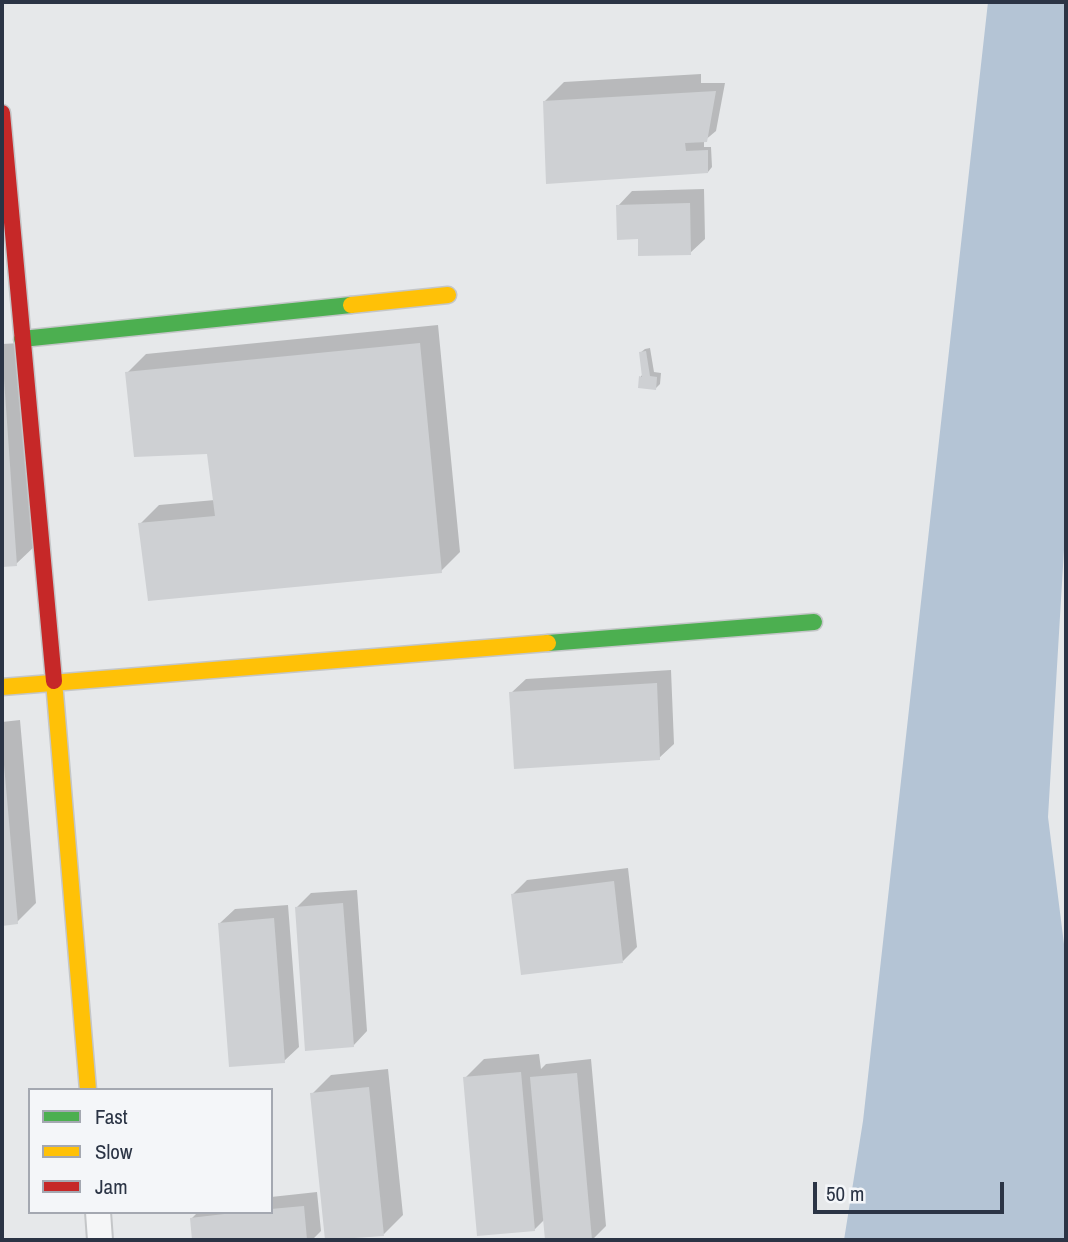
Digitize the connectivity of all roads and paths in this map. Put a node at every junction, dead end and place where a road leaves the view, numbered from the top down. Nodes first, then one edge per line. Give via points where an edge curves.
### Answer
1 (2, 113) edge
2 (9, 265) edge
3 (447, 295) dead end
4 (22, 339) junction
5 (814, 622) dead end
6 (54, 682) junction
7 (2, 687) edge
8 (88, 1088) edge
9 (98, 1214) edge
10 (100, 1240) edge

1 - 2 street
2 - 4 street
3 - 4 street
4 - 6 street
5 - 6 street
6 - 7 street
6 - 8 street
9 - 10 street

